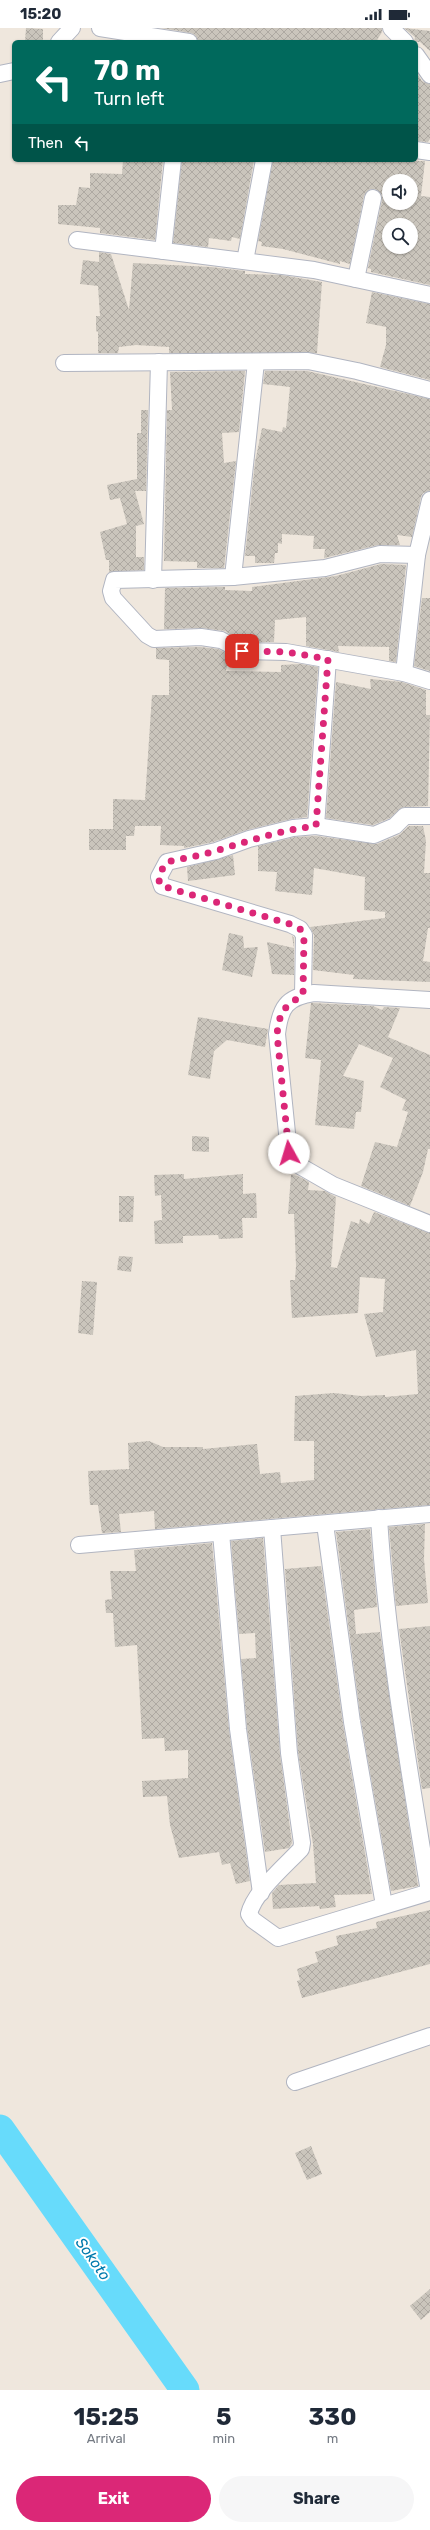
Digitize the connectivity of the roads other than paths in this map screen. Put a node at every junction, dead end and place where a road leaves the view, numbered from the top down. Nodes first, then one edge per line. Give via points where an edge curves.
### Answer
1 (72, 28) edge
2 (100, 28) edge
3 (391, 28) edge
4 (61, 40) edge
5 (176, 40) edge
6 (402, 40) edge
7 (418, 58) edge
8 (12, 71) edge
9 (0, 74) edge
10 (430, 75) edge
11 (418, 150) edge
12 (430, 152) edge
13 (173, 162) edge
14 (264, 162) edge
15 (373, 198) dead end
16 (77, 240) dead end
17 (163, 251) junction
18 (245, 261) junction
19 (356, 279) junction
20 (430, 295) edge
21 (159, 362) junction
22 (256, 362) junction
23 (64, 363) dead end
24 (430, 390) edge
25 (430, 500) edge
26 (417, 556) junction
27 (233, 577) junction
28 (154, 580) junction
29 (328, 659) junction
30 (404, 673) junction
31 (430, 681) edge
32 (430, 816) edge
33 (316, 826) junction
34 (303, 995) junction
35 (430, 1000) edge
36 (430, 1224) edge
37 (430, 1514) edge
38 (379, 1518) junction
39 (325, 1524) junction
40 (272, 1528) junction
41 (221, 1533) junction
42 (79, 1545) dead end
43 (430, 1892) edge
44 (261, 1893) junction
45 (384, 1905) junction
46 (430, 2036) edge
47 (294, 2082) dead end

1 - 4 street
2 - 5 street
3 - 6 street
7 - 10 street
8 - 9 street
11 - 12 street
13 - 17 street
14 - 18 street
15 - 19 street
16 - 17 street
17 - 18 street
18 - 19 street via 314,270
19 - 20 street
21 - 22 street
21 - 23 street
21 - 28 street
22 - 24 street via 308,361
22 - 27 street
25 - 26 street
26 - 27 street via 380,554 325,568
26 - 30 street
27 - 28 street
28 - 29 street via 114,580 111,591 113,598 150,637 208,638 220,640 242,651 286,652
29 - 30 street
29 - 33 street
30 - 31 street
32 - 33 street via 405,816 395,826 374,835
33 - 34 street via 293,828 249,839 216,851 167,862 159,877 162,886 300,929 304,935
34 - 35 street via 314,993
34 - 36 street via 288,1004 279,1015 277,1034 289,1153 293,1162 333,1185
37 - 38 street
38 - 39 street
38 - 43 street via 383,1588
39 - 40 street
39 - 45 street via 352,1722
40 - 41 street
40 - 44 street via 289,1753 302,1843 301,1849
41 - 42 street
41 - 44 street via 238,1729
43 - 45 street
44 - 45 street via 251,1906 249,1914 253,1920 278,1938
46 - 47 street

